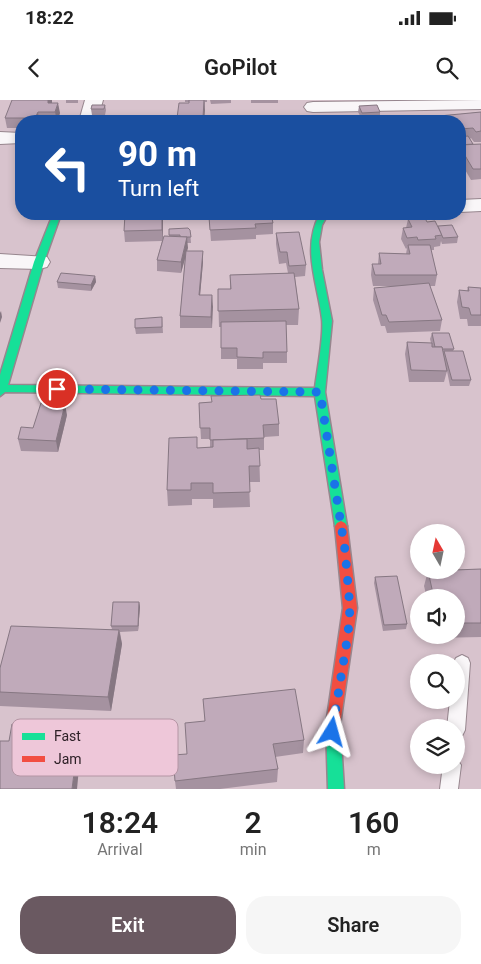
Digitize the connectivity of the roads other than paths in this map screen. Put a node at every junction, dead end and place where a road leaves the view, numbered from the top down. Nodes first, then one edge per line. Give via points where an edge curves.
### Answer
1 (94, 100) edge
2 (481, 104) edge
3 (312, 109) edge
4 (90, 115) edge
5 (0, 138) edge
6 (15, 138) edge
7 (466, 206) edge
8 (481, 206) edge
9 (55, 220) edge
10 (321, 220) edge
11 (0, 261) edge
12 (39, 262) junction
13 (1, 390) edge
14 (320, 392) junction
15 (451, 774) edge
16 (336, 789) edge
17 (449, 789) edge

1 - 4 street
2 - 3 street
5 - 6 street
7 - 8 street
9 - 12 street
10 - 14 street via 314,242 316,270 327,321
11 - 12 street
12 - 13 street
13 - 14 street
14 - 16 street via 345,550 350,608 332,732
15 - 17 lane

